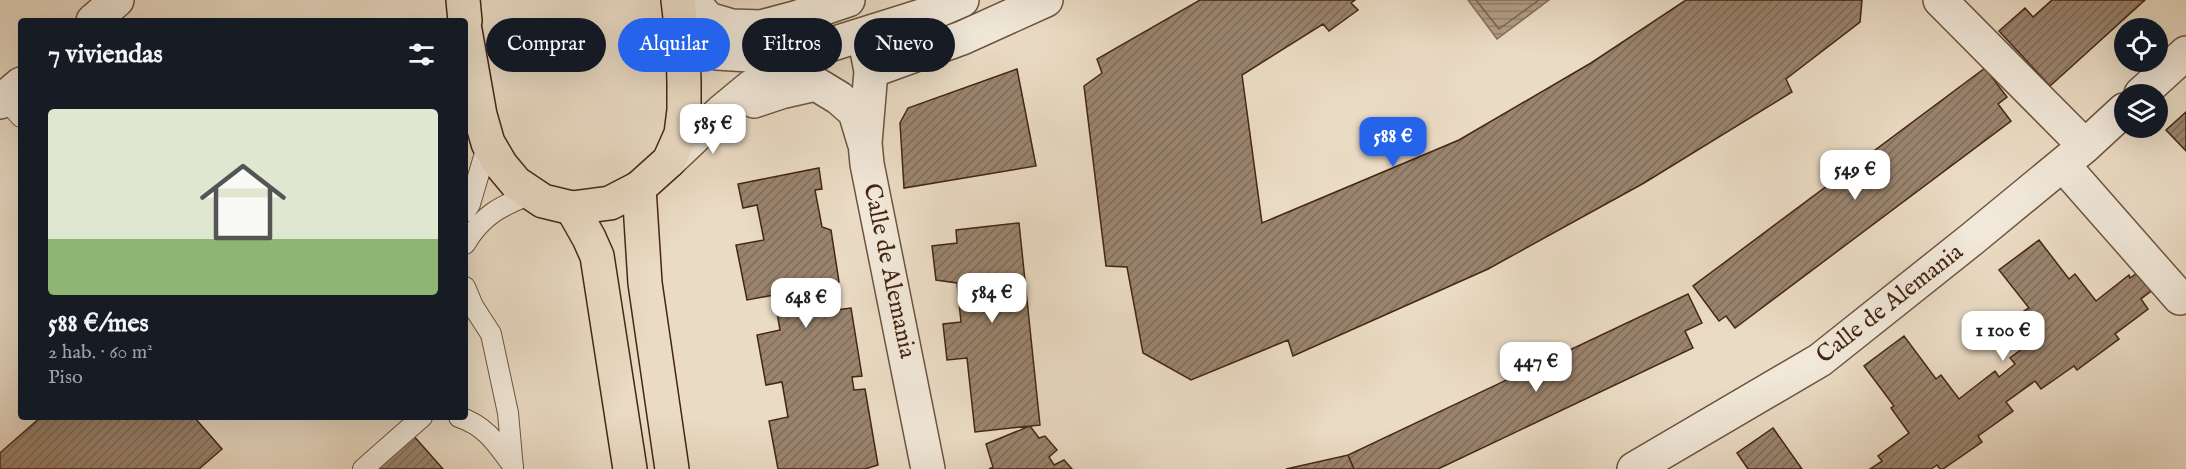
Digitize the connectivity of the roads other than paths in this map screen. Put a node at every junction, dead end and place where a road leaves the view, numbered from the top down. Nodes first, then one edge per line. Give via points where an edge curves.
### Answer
1 (117, 0) edge
2 (463, 0) edge
3 (678, 0) edge
4 (692, 0) edge
5 (848, 0) edge
6 (1046, 0) edge
7 (1940, 0) edge
8 (948, 6) edge
9 (96, 18) edge
10 (465, 18) edge
11 (680, 18) edge
12 (913, 18) edge
13 (1008, 18) junction
14 (955, 41) edge
15 (2186, 53) edge
16 (468, 56) edge
17 (683, 72) edge
18 (778, 72) edge
19 (871, 72) edge
20 (2152, 84) edge
21 (722, 111) junction
22 (2114, 119) edge
23 (488, 143) junction
24 (865, 143) junction
25 (2074, 155) junction
26 (669, 161) junction
27 (639, 188) junction
28 (531, 194) junction
29 (468, 207) edge
30 (572, 208) junction
31 (468, 239) edge
32 (468, 294) edge
33 (2180, 298) dead end
34 (419, 420) edge
35 (468, 420) edge
36 (513, 467) edge
37 (363, 469) edge
38 (630, 469) edge
39 (672, 469) edge
40 (928, 469) edge
41 (1634, 469) edge

1 - 9 street
2 - 10 main road
3 - 11 main road
4 - 5 street via 708,19 732,26 761,27
6 - 13 street
7 - 25 street
8 - 12 street
8 - 13 street
13 - 14 street
15 - 20 street
16 - 23 main road
17 - 26 main road via 681,134
18 - 21 street via 751,87
19 - 24 street, Calle de Alemania
21 - 24 street via 816,84 855,112
21 - 26 street
22 - 25 street, Calle de Alemania
23 - 28 main road via 516,183
23 - 29 lane
24 - 40 street, Calle de Alemania
25 - 33 street
25 - 41 street, Calle de Alemania via 1820,360
26 - 27 main road
27 - 30 main road via 610,203
27 - 39 main road via 645,284
28 - 30 main road
28 - 31 lane via 489,214
30 - 38 main road via 597,256
32 - 36 lane via 491,334 508,413
34 - 37 lane
35 - 36 lane via 490,436

